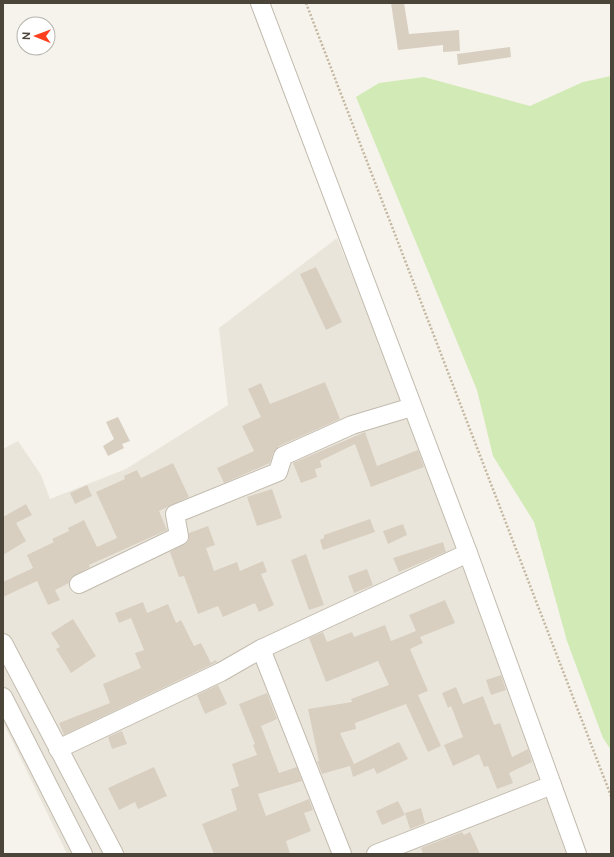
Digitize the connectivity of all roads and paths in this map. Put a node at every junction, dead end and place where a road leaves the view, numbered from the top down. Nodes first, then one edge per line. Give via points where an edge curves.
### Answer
1 (260, 3) edge
2 (306, 3) edge
3 (412, 406) junction
4 (468, 553) junction
5 (79, 584) dead end
6 (3, 644) edge
7 (261, 649) junction
8 (3, 697) edge
9 (58, 749) junction
10 (552, 784) junction
11 (611, 796) edge
12 (83, 854) edge
13 (114, 854) edge
14 (342, 854) edge
15 (376, 854) edge
16 (577, 854) edge

1 - 3 street
2 - 11 path
3 - 4 street
3 - 5 street via 352,425 283,456 278,472 175,514 179,536
4 - 7 street
4 - 10 street
6 - 9 street
7 - 9 street via 221,672
7 - 14 street
8 - 12 street
9 - 13 street
10 - 15 street
10 - 16 street

